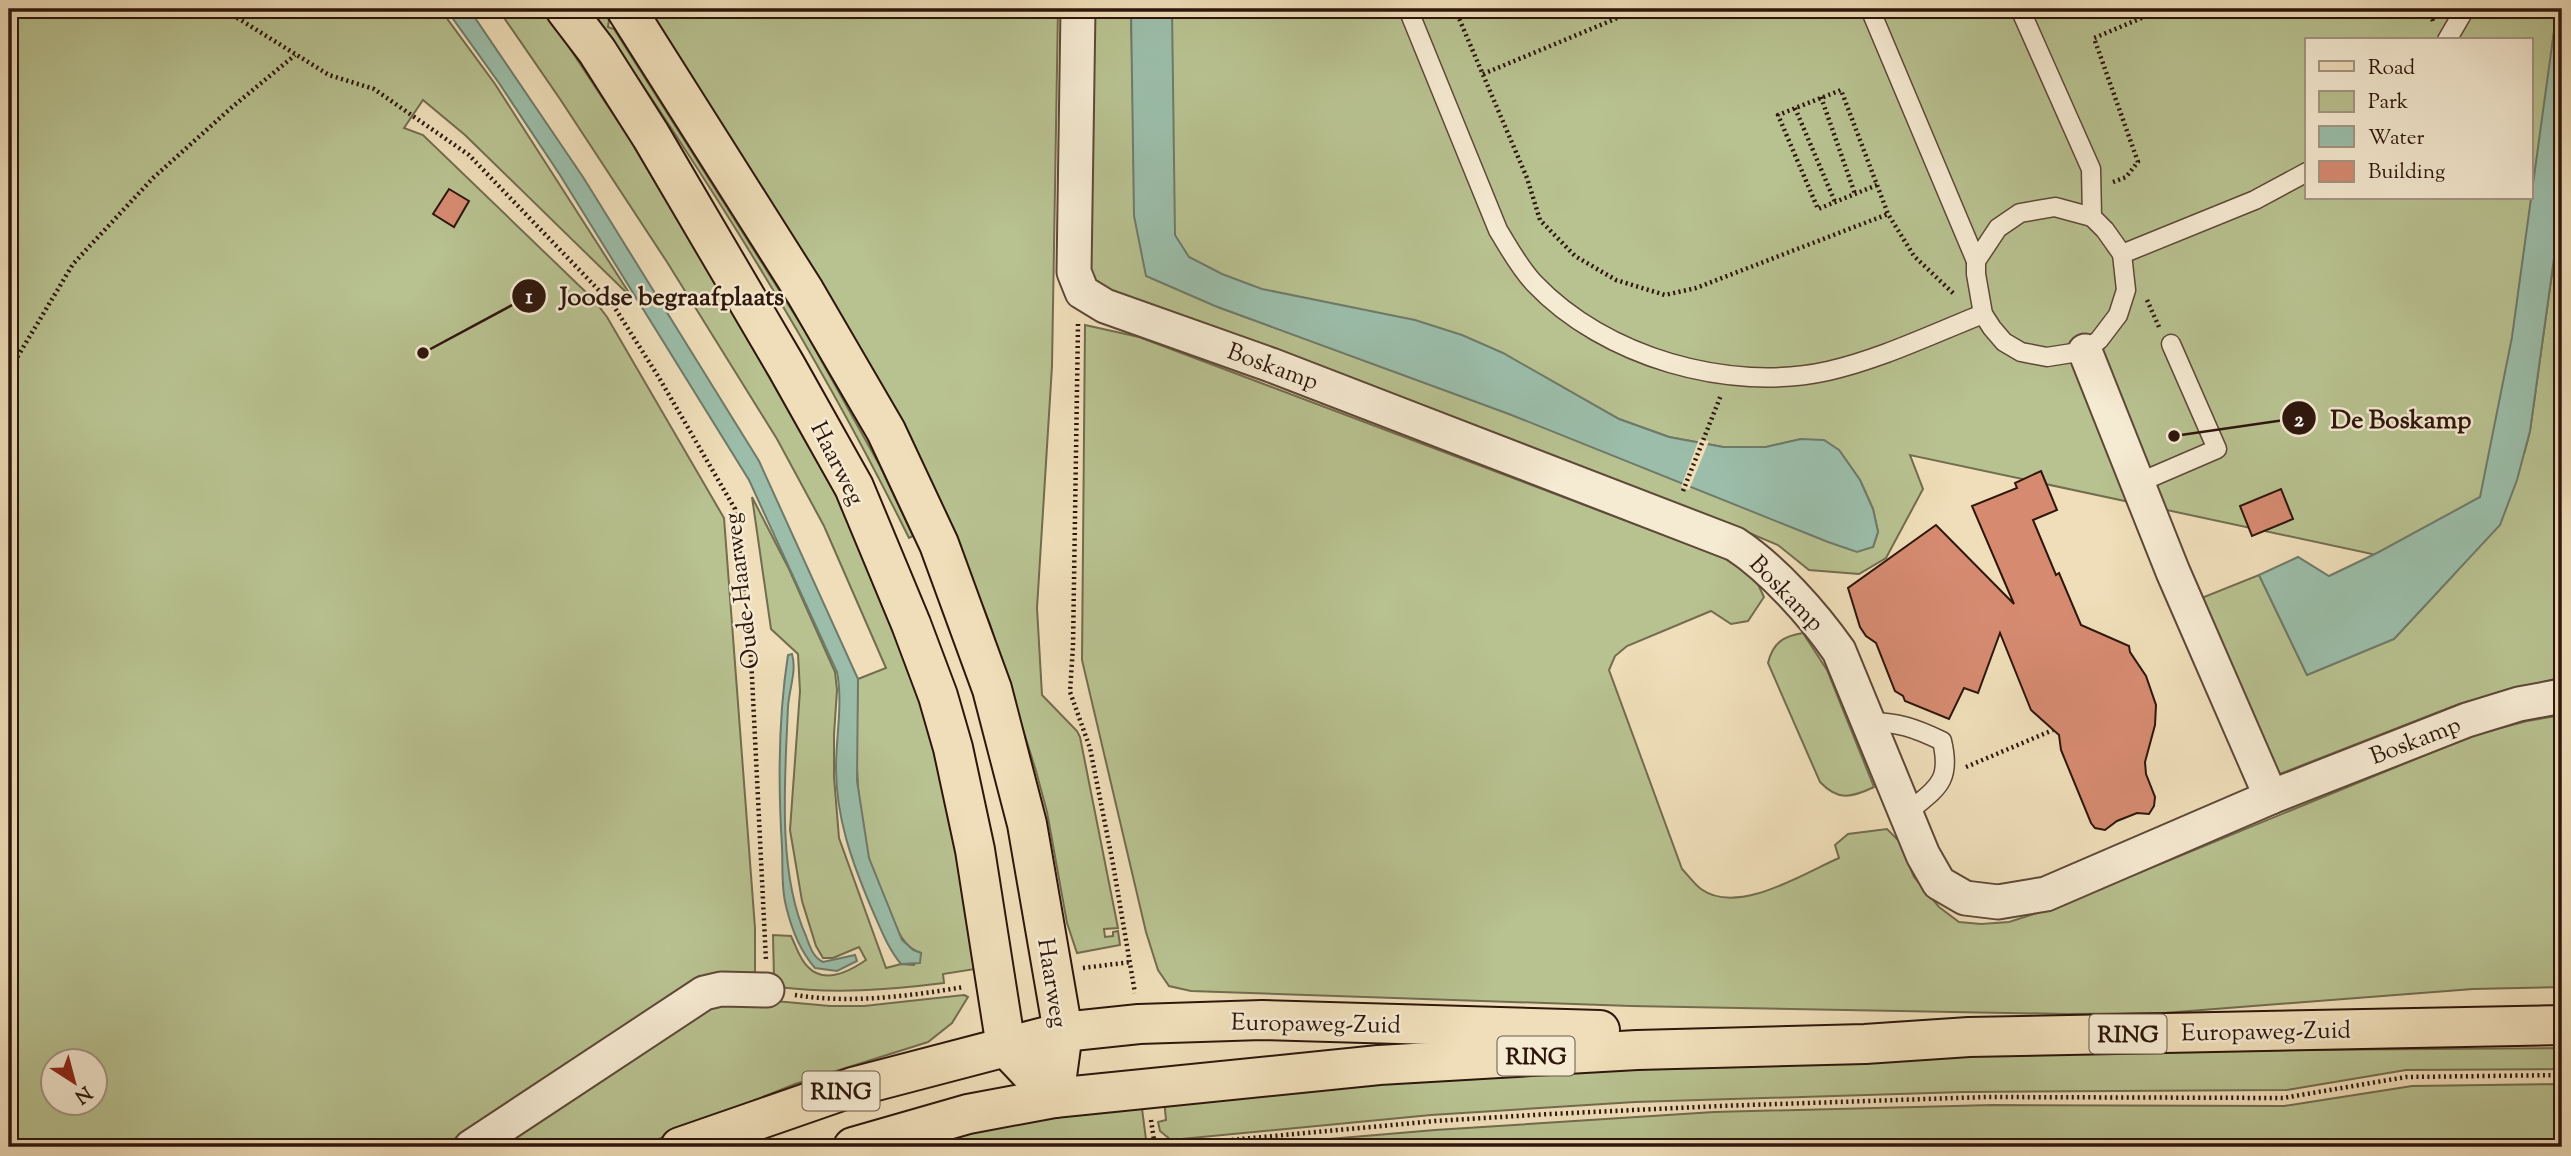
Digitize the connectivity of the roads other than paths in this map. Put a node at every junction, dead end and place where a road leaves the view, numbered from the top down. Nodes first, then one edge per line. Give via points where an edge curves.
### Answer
1 (565, 9) edge
2 (626, 9) edge
3 (1078, 9) edge
4 (1408, 9) edge
5 (1870, 9) edge
6 (2020, 9) edge
7 (2465, 9) edge
8 (2448, 38) edge
9 (2305, 173) edge
10 (2092, 217) junction
11 (2122, 254) junction
12 (1976, 261) junction
13 (1976, 316) junction
14 (2171, 344) road end
15 (2085, 351) junction
16 (2137, 483) junction
17 (2562, 696) edge
18 (1868, 722) junction
19 (2271, 797) junction
20 (1906, 814) junction
21 (767, 990) road end
22 (2562, 1025) edge
23 (1063, 1032) junction
24 (1969, 1037) junction
25 (1006, 1047) junction
26 (1054, 1098) junction
27 (471, 1147) edge
28 (680, 1147) edge
29 (853, 1147) edge

1 - 25 main road, Haarweg via 658,147 854,487 946,722 964,790
2 - 23 main road, Haarweg via 886,431 939,544 992,689 1027,824
3 - 18 street, Boskamp via 1074,272 1082,292 1105,306 1735,544 1759,560 1819,623 1839,651
4 - 13 lane via 1498,230 1534,282 1568,313 1606,337 1678,367 1728,376 1774,377 1827,371
5 - 12 lane
6 - 10 lane via 2091,169
7 - 8 lane
9 - 11 lane via 2255,200
10 - 11 lane
10 - 12 lane via 2055,207 2020,214 1998,228
11 - 15 lane via 2126,290 2118,315
12 - 13 lane
13 - 15 lane via 2021,352 2047,357
14 - 16 lane via 2217,449
15 - 16 street
16 - 19 street
17 - 19 street, Boskamp via 2467,720
18 - 20 street, Boskamp
18 - 20 lane via 1910,726 1942,741 1945,773 1934,791
19 - 20 street, Boskamp via 2046,894 1998,902 1965,898 1939,883
21 - 27 street via 704,993
22 - 24 main road, Europaweg-Zuid / RING
23 - 24 main road, Europaweg-Zuid / RING via 1262,1020 1655,1031 1859,1028
23 - 25 main road, Europaweg-Zuid / RING
23 - 26 main road, Haarweg
24 - 26 main road, Europaweg-Zuid / RING via 1379,1065
25 - 26 main road
25 - 28 main road, Europaweg-Zuid / RING via 853,1087
26 - 29 main road, Europaweg-Zuid / RING via 968,1114

